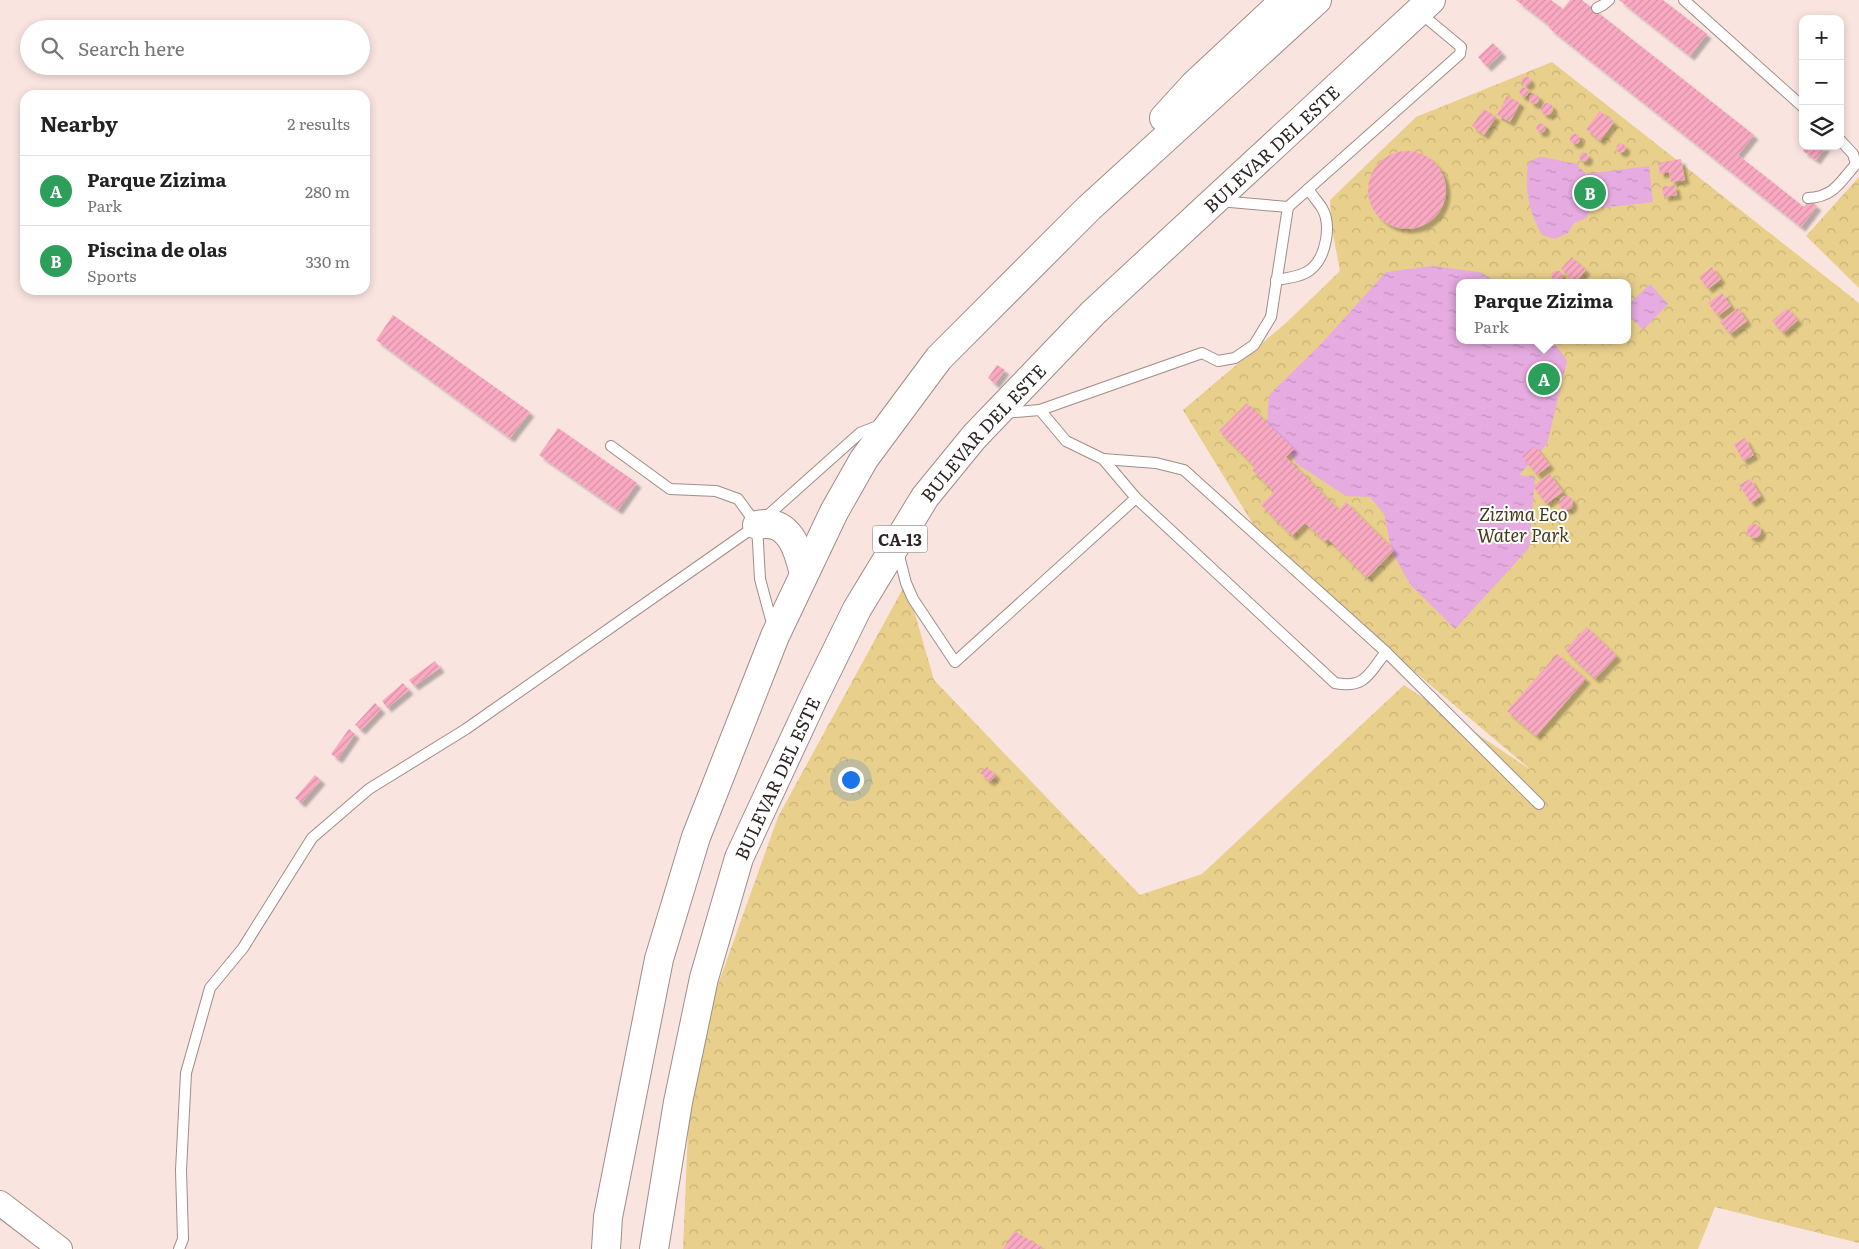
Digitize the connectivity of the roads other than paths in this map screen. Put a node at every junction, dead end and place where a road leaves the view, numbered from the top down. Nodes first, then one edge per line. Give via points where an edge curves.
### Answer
1 (1285, 0) edge
2 (1317, 0) edge
3 (1609, 0) edge
4 (1684, 0) edge
5 (1425, 6) edge
6 (1597, 8) dead end
7 (1801, 105) edge
8 (1844, 144) edge
9 (1308, 189) junction
10 (1808, 198) dead end
11 (1216, 201) junction
12 (1288, 207) junction
13 (1089, 208) junction
14 (1276, 280) junction
15 (1040, 410) junction
16 (996, 413) junction
17 (892, 420) junction
18 (611, 446) dead end
19 (1103, 459) junction
20 (1136, 498) junction
21 (757, 525) junction
22 (896, 545) junction
23 (804, 574) junction
24 (775, 636) junction
25 (1386, 652) junction
26 (1539, 804) dead end
27 (0, 1204) edge
28 (608, 1217) junction
29 (60, 1249) edge
30 (179, 1249) edge
31 (601, 1249) edge
32 (606, 1249) edge
33 (654, 1249) edge

1 - 13 highway via 1188,92
2 - 13 highway
3 - 6 lane
4 - 7 lane
5 - 9 lane via 1461,47 1460,54
5 - 11 highway, BULEVAR DEL ESTE / CA-13
8 - 10 lane via 1853,154 1856,164 1831,192 1819,198
9 - 12 lane
9 - 14 lane via 1323,210 1327,237 1320,260 1309,271
11 - 12 lane
11 - 16 highway, BULEVAR DEL ESTE / CA-13 via 1093,313
12 - 14 lane
13 - 17 highway via 939,358
14 - 15 lane via 1270,317 1254,345 1235,358 1218,361 1202,353
15 - 16 lane
15 - 19 lane via 1066,441
16 - 22 highway, BULEVAR DEL ESTE / CA-13 via 925,497
17 - 21 lane via 860,433
17 - 23 highway via 864,459
18 - 21 lane via 670,489 716,491 738,499
19 - 20 lane
19 - 25 lane via 1156,463 1184,470
20 - 22 lane via 955,662 913,599
20 - 25 lane via 1335,683 1347,686 1363,681
21 - 23 highway via 776,525 793,540
21 - 24 lane via 760,579
21 - 30 lane via 466,730 369,788 312,838 243,948 210,988 186,1073 181,1170 183,1239
22 - 33 highway, BULEVAR DEL ESTE / CA-13 via 858,608 740,858 704,978 678,1102
23 - 24 highway
24 - 28 highway via 696,837 659,959
25 - 26 lane
27 - 29 street
28 - 31 highway
28 - 32 highway

